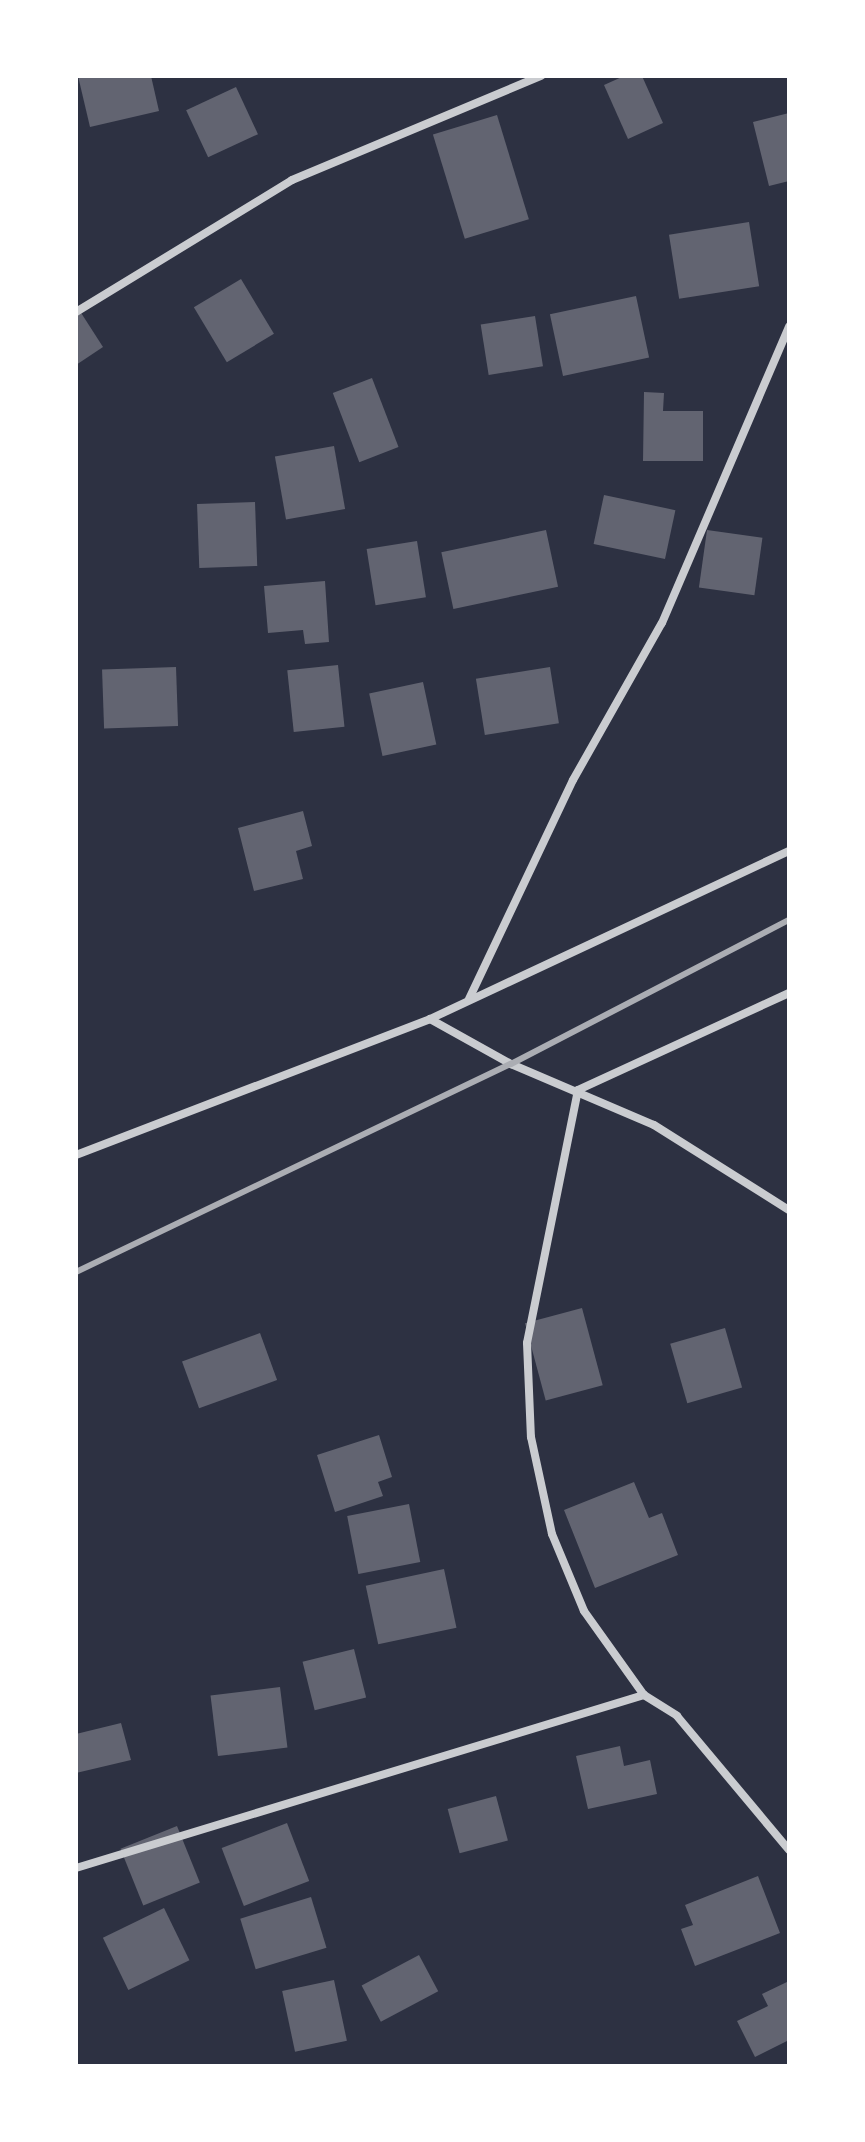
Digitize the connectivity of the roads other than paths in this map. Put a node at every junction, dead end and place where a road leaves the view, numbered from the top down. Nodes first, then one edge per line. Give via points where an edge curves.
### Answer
1 (541, 76) edge
2 (76, 312) edge
3 (789, 326) edge
4 (789, 851) edge
5 (789, 993) edge
6 (468, 1000) junction
7 (430, 1019) junction
8 (578, 1090) junction
9 (76, 1155) edge
10 (789, 1210) edge
11 (644, 1695) junction
12 (789, 1850) edge
13 (76, 1868) edge

1 - 2 street via 292,180
3 - 6 street via 662,623 573,780
4 - 6 street
5 - 8 street
6 - 7 street
7 - 8 street
7 - 9 street
8 - 10 street via 654,1125
8 - 11 street via 527,1343 531,1437 552,1534 584,1611
11 - 12 street via 677,1716
11 - 13 street

